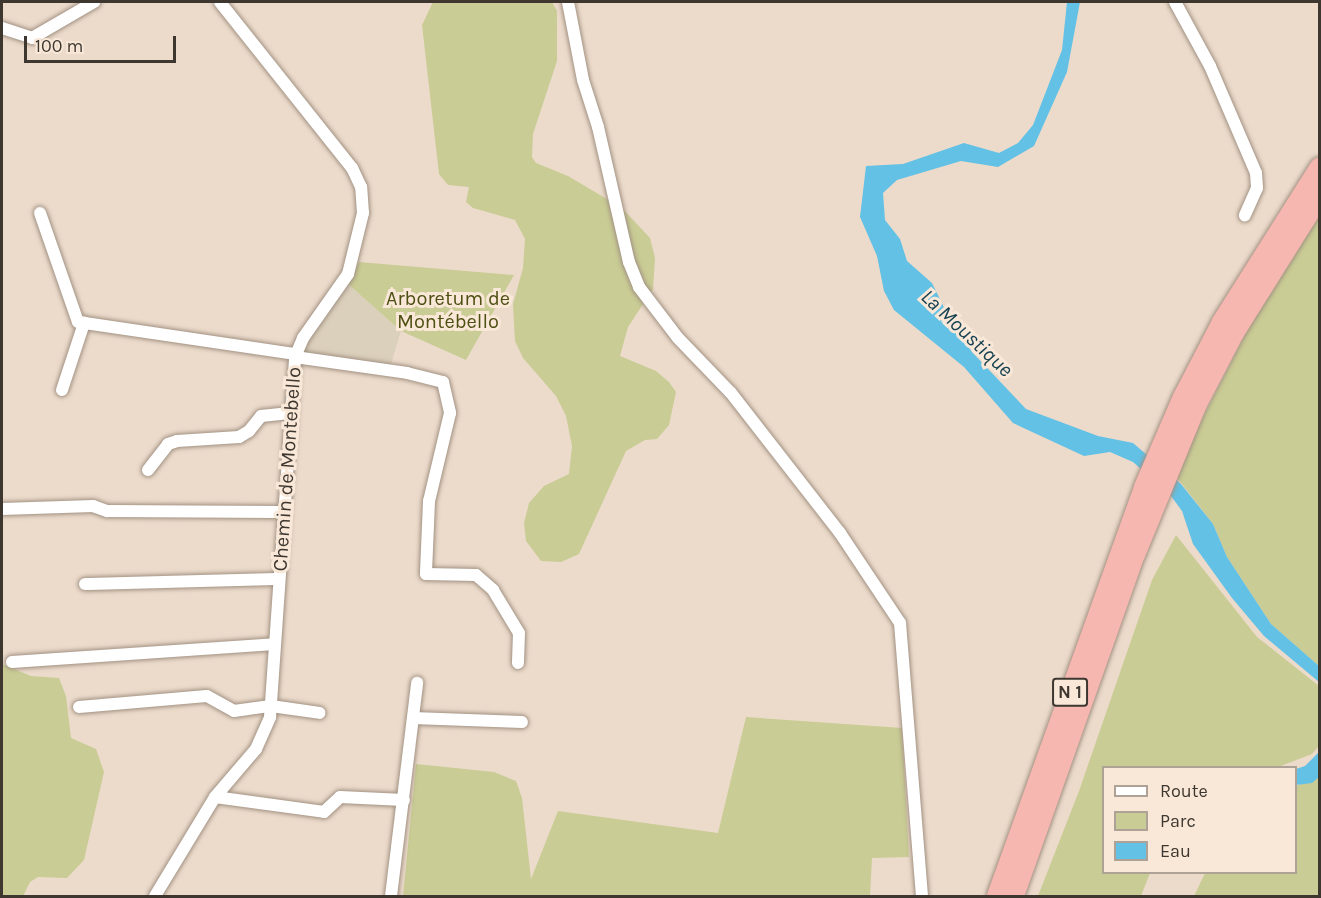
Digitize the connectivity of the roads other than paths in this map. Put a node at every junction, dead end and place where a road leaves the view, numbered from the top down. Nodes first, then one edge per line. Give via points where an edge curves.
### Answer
1 (94, 2) edge
2 (220, 2) edge
3 (568, 2) edge
4 (1175, 2) edge
5 (2, 28) edge
6 (1320, 167) edge
7 (1320, 196) edge
8 (40, 213) dead end
9 (1245, 215) dead end
10 (84, 324) junction
11 (295, 356) junction
12 (62, 390) dead end
13 (290, 413) junction
14 (1166, 456) junction
15 (147, 470) dead end
16 (1150, 494) junction
17 (2, 509) edge
18 (281, 513) junction
19 (279, 579) junction
20 (84, 584) dead end
21 (273, 644) junction
22 (12, 662) dead end
23 (519, 663) dead end
24 (417, 683) dead end
25 (271, 706) junction
26 (79, 707) dead end
27 (320, 713) dead end
28 (413, 718) junction
29 (522, 722) dead end
30 (215, 797) junction
31 (404, 800) junction
32 (156, 897) edge
33 (391, 897) edge
34 (922, 897) edge
35 (997, 897) edge
36 (1014, 897) edge

1 - 5 street via 32,38
2 - 11 street, Chemin de Montebello via 352,168 361,187 363,213 351,267
3 - 34 street via 583,80 598,127 629,262 639,287 678,338 731,393 840,533 900,623
4 - 9 street via 1210,66 1256,173 1257,188
6 - 14 highway, N 1 via 1222,322
7 - 14 highway, N 1 via 1234,333
8 - 10 street via 73,316
10 - 11 street
10 - 12 street
11 - 13 street, Chemin de Montebello
11 - 23 street via 443,382 450,400 449,427 429,501 426,574 476,575 493,590 519,633
13 - 15 street via 261,416 239,437 168,444
13 - 18 street, Chemin de Montebello
14 - 16 highway, N 1
16 - 35 highway, N 1
16 - 36 highway, N 1
17 - 18 street via 93,506 107,511
18 - 19 street, Chemin de Montebello
19 - 20 street
19 - 21 street, Chemin de Montebello
21 - 22 street
21 - 25 street, Chemin de Montebello
24 - 28 street
25 - 26 street via 234,711 207,696
25 - 27 street
25 - 30 street, Chemin de Montebello via 256,749
28 - 29 street
28 - 31 street via 406,754
30 - 31 street via 324,812 340,797
30 - 32 street, Chemin de Montebello
31 - 33 street

